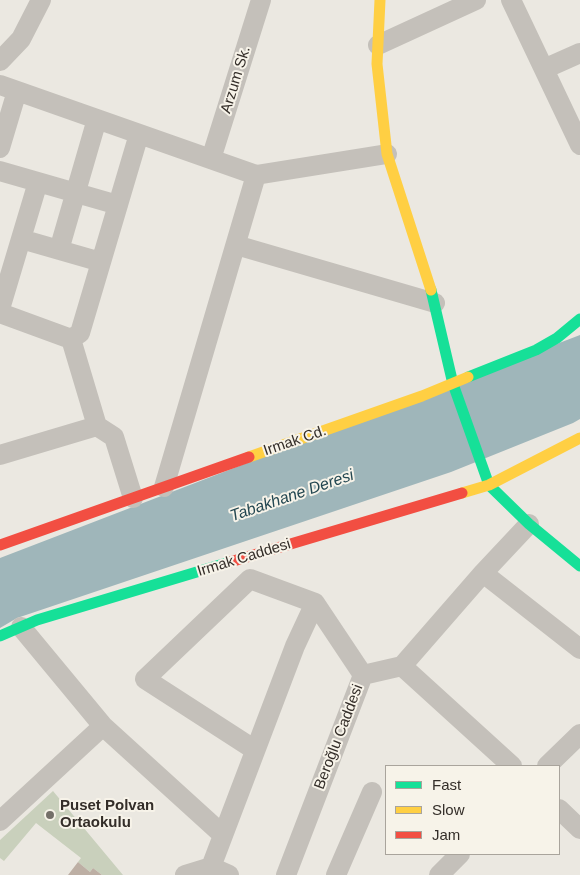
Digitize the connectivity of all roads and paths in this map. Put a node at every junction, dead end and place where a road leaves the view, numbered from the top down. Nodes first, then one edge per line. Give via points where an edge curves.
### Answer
1 (41, 0) edge
2 (261, 0) edge
3 (380, 0) edge
4 (476, 0) edge
5 (511, 0) edge
6 (378, 45) junction
7 (580, 52) edge
8 (0, 61) edge
9 (544, 68) junction
10 (9, 88) edge
11 (97, 119) junction
12 (139, 134) junction
13 (580, 145) edge
14 (0, 148) edge
15 (387, 154) junction
16 (211, 160) junction
17 (0, 171) edge
18 (256, 175) junction
19 (38, 182) junction
20 (76, 193) junction
21 (118, 205) junction
22 (21, 239) junction
23 (236, 245) junction
24 (59, 250) junction
25 (101, 262) junction
26 (435, 303) junction
27 (0, 311) edge
28 (580, 319) edge
29 (71, 339) junction
30 (454, 388) junction
31 (97, 426) junction
32 (580, 438) edge
33 (0, 455) edge
34 (489, 485) junction
35 (164, 487) junction
36 (133, 498) junction
37 (529, 524) junction
38 (0, 544) edge
39 (580, 566) edge
40 (483, 573) junction
41 (315, 603) junction
42 (22, 627) junction
43 (0, 636) edge
44 (580, 649) edge
45 (402, 666) junction
46 (363, 675) junction
47 (103, 726) junction
48 (580, 734) edge
49 (255, 750) junction
50 (511, 765) edge
51 (548, 765) edge
52 (372, 792) dead end
53 (560, 810) edge
54 (0, 821) edge
55 (580, 829) edge
56 (223, 835) junction
57 (459, 855) edge
58 (220, 871) edge
59 (185, 875) edge
60 (286, 875) edge
61 (336, 875) edge
62 (439, 875) edge

1 - 8 street via 21,39
2 - 16 street, Arzum Sk.
3 - 6 street
4 - 6 street
5 - 9 street
6 - 15 street via 377,64
7 - 9 street
9 - 13 street
10 - 11 street
10 - 14 street
11 - 12 street
11 - 20 street
12 - 16 street
12 - 21 street
15 - 18 street
15 - 26 street
16 - 18 street
17 - 19 street
18 - 23 street
19 - 20 street
19 - 22 street
20 - 21 street
20 - 24 street
21 - 25 street
22 - 24 street
22 - 27 street
23 - 26 street
23 - 35 street
24 - 25 street
25 - 29 street via 80,333
26 - 30 street
27 - 29 street
28 - 30 street, Irmak Cd. via 536,350
29 - 31 street
30 - 34 street
30 - 35 street, Irmak Cd.
31 - 33 street
31 - 36 street via 114,437
32 - 34 street
34 - 37 street
34 - 42 street, Irmak Caddesi
35 - 36 street, Irmak Cd.
36 - 38 street, Irmak Cd.
37 - 39 street
37 - 40 street
40 - 44 street
40 - 45 street
41 - 46 street
41 - 49 street
41 - 49 street via 250,579 145,680
42 - 43 street, Irmak Caddesi
42 - 47 street
45 - 46 street, Beroğlu Caddesi
45 - 50 street
46 - 60 street, Beroğlu Caddesi
47 - 54 street
47 - 56 street
48 - 51 street
49 - 56 street
52 - 61 street
53 - 55 street
56 - 58 street
57 - 62 street
58 - 59 street

